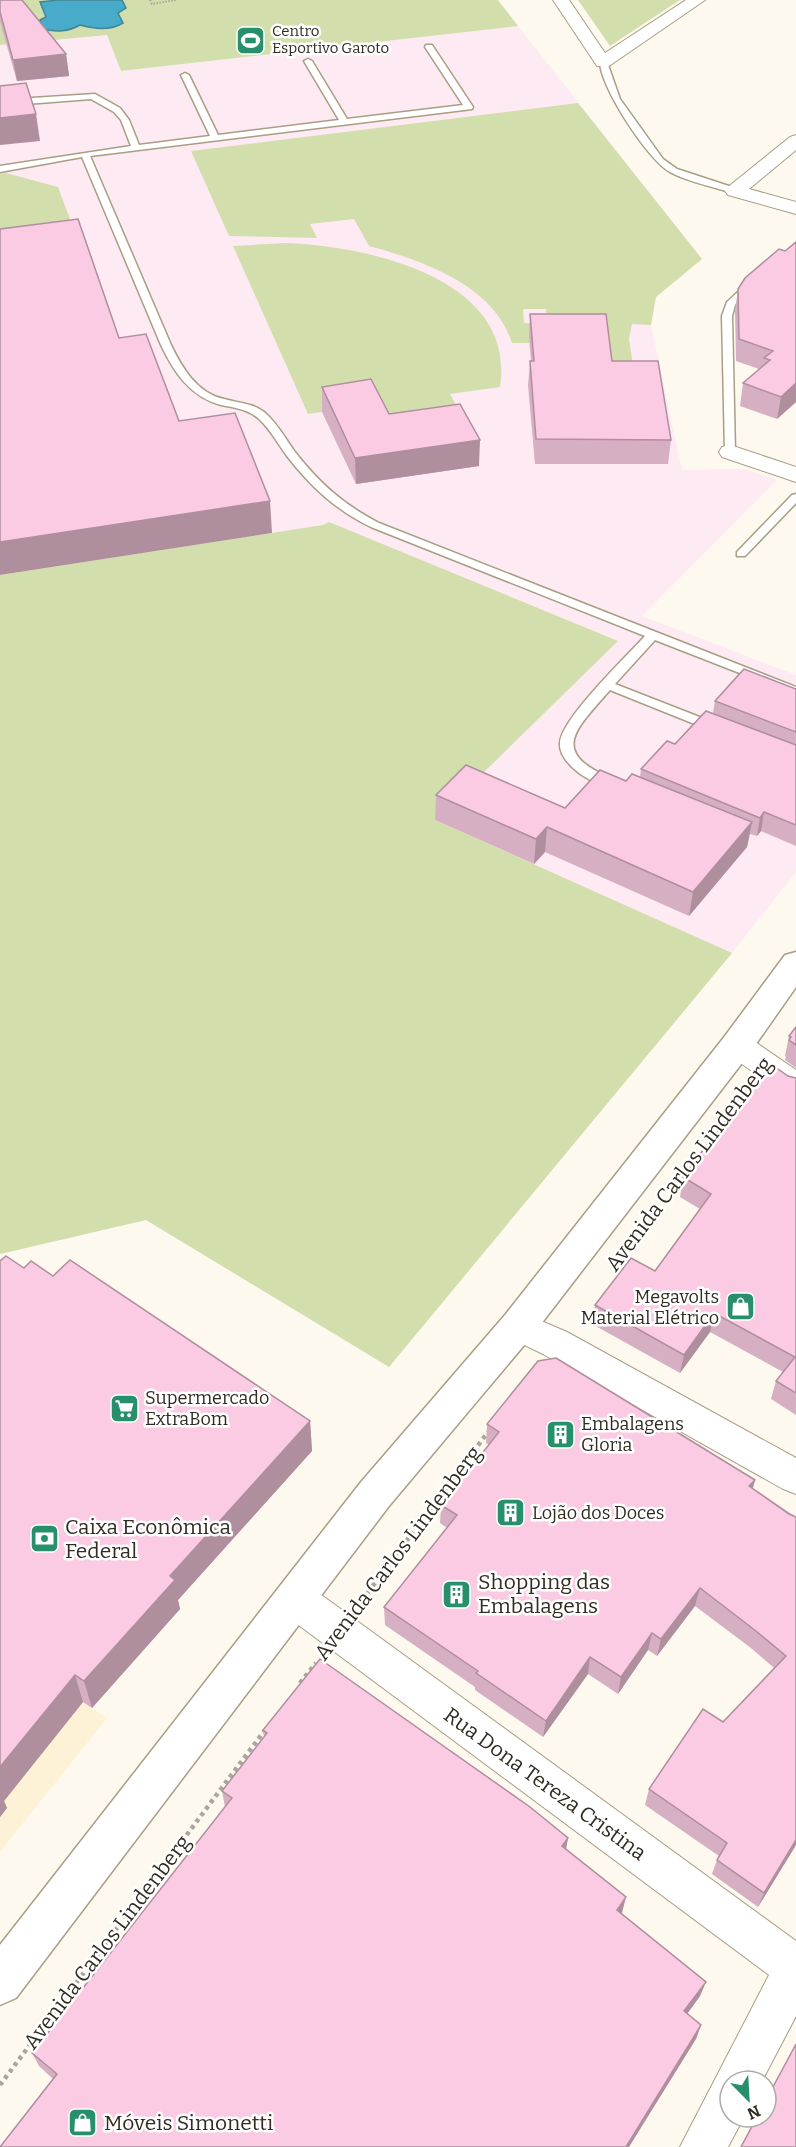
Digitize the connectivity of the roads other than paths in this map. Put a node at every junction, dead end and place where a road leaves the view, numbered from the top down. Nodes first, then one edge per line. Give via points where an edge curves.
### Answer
1 (561, 0) edge
2 (698, 0) edge
3 (429, 47) dead end
4 (308, 61) dead end
5 (603, 62) junction
6 (184, 75) dead end
7 (0, 103) edge
8 (344, 122) junction
9 (215, 137) junction
10 (796, 141) edge
11 (136, 147) junction
12 (85, 154) junction
13 (0, 169) edge
14 (735, 191) junction
15 (796, 208) edge
16 (762, 274) edge
17 (730, 452) joint
18 (796, 475) edge
19 (796, 497) edge
20 (741, 554) dead end
21 (652, 635) junction
22 (607, 685) junction
23 (796, 691) edge
24 (729, 734) edge
25 (624, 789) edge
26 (796, 963) edge
27 (737, 1045) junction
28 (796, 1086) edge
29 (518, 1326) junction
30 (796, 1477) edge
31 (295, 1599) junction
32 (796, 1969) edge
33 (0, 1982) edge
34 (744, 2069) edge
35 (718, 2119) edge
36 (703, 2147) edge

1 - 5 street
2 - 5 street
3 - 8 lane via 469,106
4 - 8 lane
5 - 14 lane via 616,99 660,161 674,171
6 - 9 lane
7 - 11 lane via 92,96 117,110
8 - 9 lane
9 - 11 lane
10 - 14 street
11 - 12 lane
12 - 13 lane
12 - 21 lane via 171,355 194,388 215,400 262,415 323,493 356,516
14 - 15 street
16 - 17 lane via 736,296 728,310
17 - 18 street
19 - 20 lane
21 - 22 lane
21 - 23 lane
22 - 24 lane
22 - 25 lane via 572,725 566,744 573,762 592,776
26 - 27 main road, Avenida Carlos Lindenberg
27 - 28 street
27 - 29 main road, Avenida Carlos Lindenberg
29 - 30 street
29 - 31 main road, Avenida Carlos Lindenberg via 395,1470
31 - 32 street, Rua Dona Tereza Cristina
31 - 33 main road, Avenida Carlos Lindenberg
32 - 34 street
35 - 36 street

